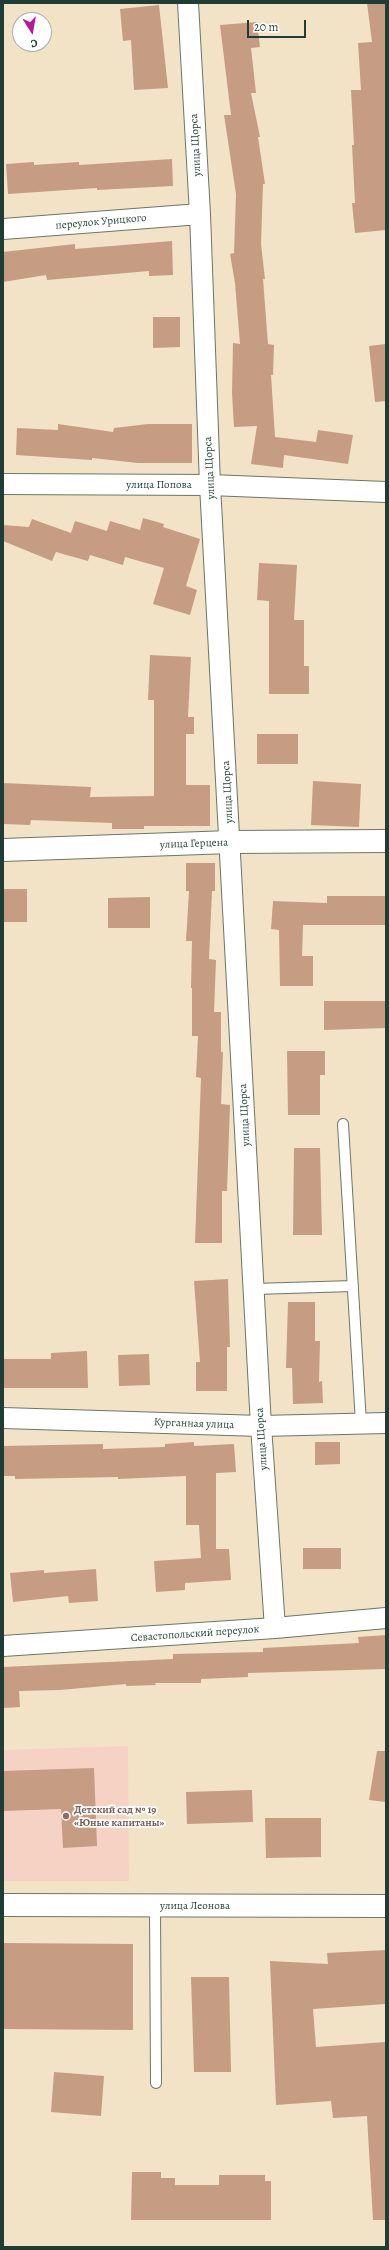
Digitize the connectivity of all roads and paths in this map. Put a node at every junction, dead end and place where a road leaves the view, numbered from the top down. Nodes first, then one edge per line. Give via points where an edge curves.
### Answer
1 (188, 3) edge
2 (200, 214) junction
3 (3, 229) edge
4 (3, 484) edge
5 (210, 485) junction
6 (386, 492) edge
7 (386, 841) edge
8 (231, 842) junction
9 (3, 850) edge
10 (343, 1124) dead end
11 (353, 1286) junction
12 (254, 1289) junction
13 (3, 1418) edge
14 (362, 1423) junction
15 (386, 1423) edge
16 (261, 1426) junction
17 (386, 1618) edge
18 (275, 1628) junction
19 (3, 1646) edge
20 (3, 1905) edge
21 (155, 1905) junction
22 (386, 1906) edge
23 (156, 2083) dead end

1 - 2 street, улица Щорса
2 - 3 street, переулок Урицкого
2 - 5 street, улица Щорса
4 - 5 street, улица Попова
5 - 6 street, улица Попова
5 - 8 street, улица Щорса
7 - 8 street, улица Герцена
8 - 9 street, улица Герцена
8 - 12 street, улица Щорса
10 - 11 lane
11 - 12 lane
11 - 14 lane
12 - 16 street, улица Щорса
13 - 16 street, Курганная улица
14 - 15 street, Курганная улица
14 - 16 street, Курганная улица
16 - 18 street, улица Щорса
17 - 18 street, Севастопольский переулок
18 - 19 street, Севастопольский переулок
20 - 21 street, улица Леонова
21 - 22 street, улица Леонова
21 - 23 lane

